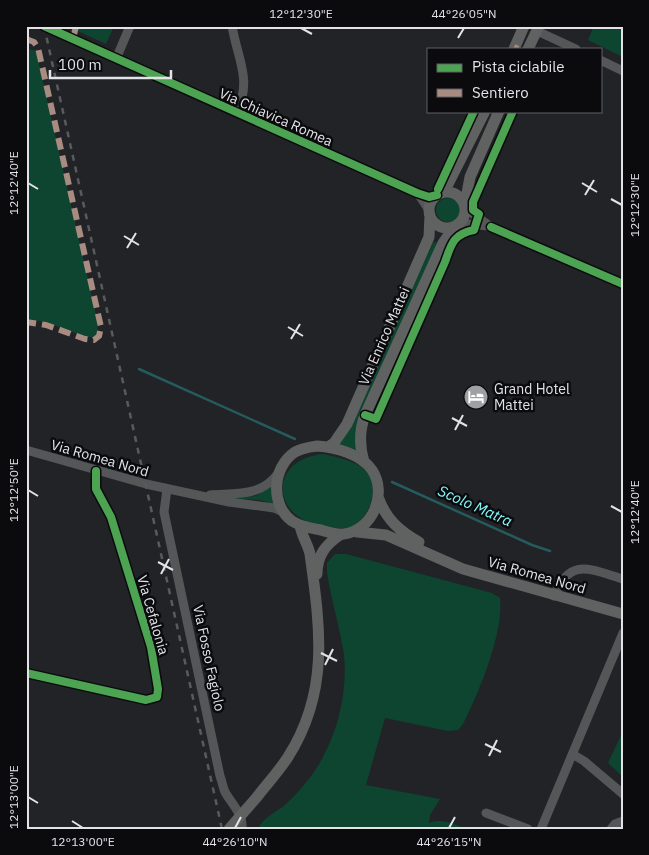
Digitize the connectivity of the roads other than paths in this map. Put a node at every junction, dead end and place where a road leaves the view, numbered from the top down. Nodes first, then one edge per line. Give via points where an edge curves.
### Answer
1 (44, 26) edge
2 (130, 26) edge
3 (232, 26) edge
4 (524, 26) edge
5 (538, 29) edge
6 (515, 48) edge
7 (528, 48) edge
8 (574, 48) edge
9 (116, 59) junction
10 (602, 61) edge
11 (623, 70) edge
12 (484, 112) edge
13 (499, 112) edge
14 (237, 113) junction
15 (417, 193) junction
16 (441, 194) junction
17 (465, 206) junction
18 (430, 212) junction
19 (457, 225) junction
20 (491, 227) junction
21 (623, 284) edge
22 (328, 447) junction
23 (26, 450) edge
24 (364, 462) junction
25 (96, 470) junction
26 (279, 472) junction
27 (167, 489) junction
28 (199, 496) junction
29 (378, 497) junction
30 (285, 513) junction
31 (300, 525) junction
32 (357, 532) junction
33 (340, 535) junction
34 (445, 560) junction
35 (623, 579) edge
36 (316, 595) junction
37 (554, 596) junction
38 (623, 614) edge
39 (623, 633) edge
40 (26, 673) edge
41 (574, 755) junction
42 (623, 794) edge
43 (486, 813) dead end
44 (623, 821) edge
45 (229, 829) edge
46 (242, 829) edge
47 (528, 829) edge
48 (541, 829) edge
49 (611, 829) edge

1 - 9 street, Via Chiavica Romea
2 - 9 street
3 - 14 street via 245,82 244,96
4 - 6 main road
5 - 7 main road
5 - 8 street
9 - 14 street, Via Chiavica Romea
10 - 11 street
12 - 16 main road
13 - 17 main road via 470,177
14 - 15 street, Via Chiavica Romea
15 - 16 street, Via Chiavica Romea via 429,197
15 - 18 street, Via Chiavica Romea
16 - 17 main road via 454,193
16 - 18 main road via 430,204
17 - 19 main road via 465,214
17 - 20 street via 472,215
18 - 19 main road via 440,226
18 - 22 main road, Via Enrico Mattei via 429,237 347,424
19 - 20 street
19 - 24 main road, Via Enrico Mattei via 443,243 365,415 360,428
20 - 21 street
22 - 24 main road
22 - 26 main road via 307,447 296,451
23 - 25 street, Via Romea Nord
24 - 29 main road via 376,479
25 - 27 street, Via Romea Nord
25 - 40 street, Via Cefalonia via 96,489 111,517 151,647 158,694 155,699 146,700
26 - 28 street, Via Romea Nord via 257,491
26 - 30 main road via 276,490
27 - 28 street, Via Romea Nord
27 - 46 street, Via Fosso Fagiolo via 164,512 218,767
28 - 30 street, Via Romea Nord via 274,508
29 - 32 main road via 374,513
29 - 34 main road, Via Romea Nord via 394,525
30 - 31 main road
31 - 33 main road
31 - 36 main road via 310,552
32 - 33 main road
32 - 34 main road, Via Romea Nord via 386,535
33 - 36 main road via 332,540 318,560
34 - 37 main road, Via Romea Nord via 463,569
35 - 37 street via 582,568 570,571 560,580
36 - 45 main road, bridge via 319,668 301,734 288,757
37 - 38 main road, Via Romea Nord
39 - 41 street
41 - 42 street
41 - 48 street
43 - 47 street
44 - 49 street

